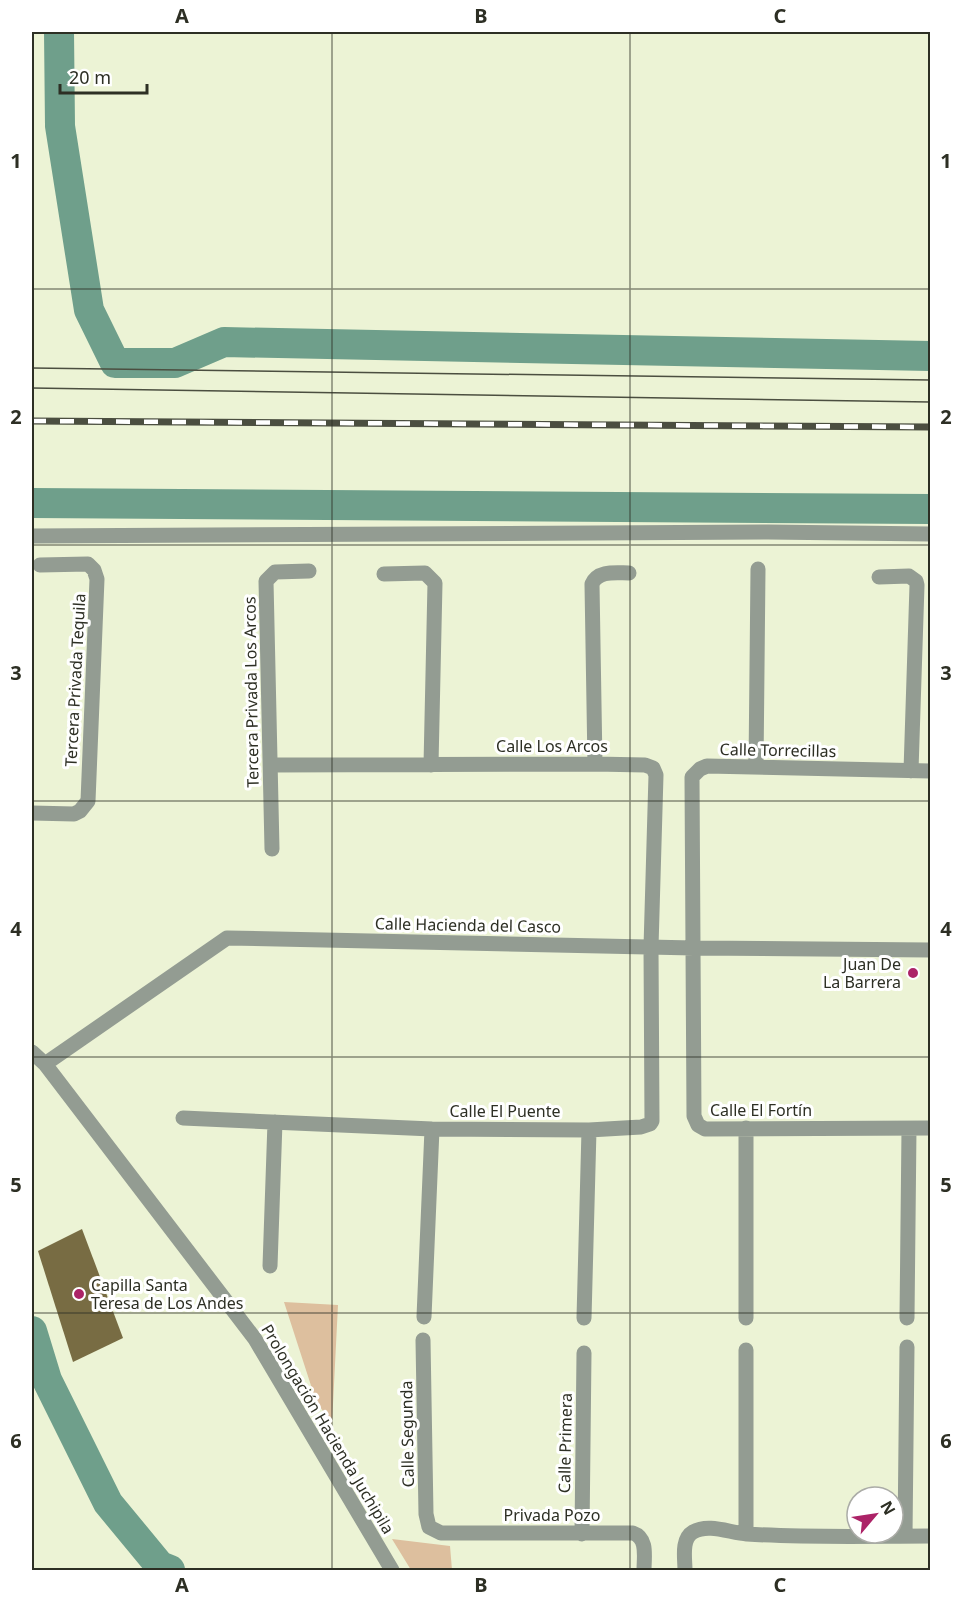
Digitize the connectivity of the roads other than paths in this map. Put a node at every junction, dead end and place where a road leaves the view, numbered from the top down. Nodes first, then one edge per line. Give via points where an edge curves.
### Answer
1 (930, 534) edge
2 (32, 536) edge
3 (40, 565) dead end
4 (758, 569) dead end
5 (309, 571) dead end
6 (629, 573) dead end
7 (384, 574) dead end
8 (879, 577) dead end
9 (595, 764) junction
10 (271, 765) junction
11 (431, 765) junction
12 (756, 767) junction
13 (911, 771) junction
14 (930, 771) edge
15 (32, 813) edge
16 (272, 849) dead end
17 (651, 947) junction
18 (694, 948) junction
19 (930, 950) edge
20 (32, 1052) edge
21 (45, 1064) junction
22 (183, 1118) dead end
23 (275, 1122) junction
24 (746, 1128) junction
25 (930, 1128) edge
26 (432, 1129) junction
27 (909, 1129) junction
28 (589, 1130) junction
29 (270, 1266) dead end
30 (424, 1317) dead end
31 (584, 1318) dead end
32 (746, 1318) dead end
33 (907, 1318) dead end
34 (423, 1340) dead end
35 (907, 1347) dead end
36 (746, 1350) dead end
37 (584, 1353) dead end
38 (429, 1527) joint
39 (582, 1534) junction
40 (746, 1534) junction
41 (845, 1535) edge
42 (905, 1536) joint
43 (930, 1536) edge
44 (392, 1570) edge
45 (644, 1570) edge
46 (685, 1570) edge

1 - 2 street
3 - 15 street, Tercera Privada Tequila via 88,564 97,579 88,801 80,811 68,814
4 - 12 street
5 - 10 street, Tercera Privada Los Arcos via 275,572 266,581
6 - 9 street via 604,574 592,584
7 - 11 street via 425,573 435,583
8 - 13 street via 909,576 917,585
9 - 11 street, Calle Los Arcos
9 - 17 street, Calle Los Arcos via 645,765 656,771
10 - 11 street, Calle Los Arcos
10 - 16 street, Tercera Privada Los Arcos
12 - 13 street, Calle Torrecillas
12 - 18 street, Calle Torrecillas via 707,766 692,777
13 - 14 street, Calle Torrecillas
17 - 18 street, Calle Hacienda del Casco
17 - 21 street, Calle Hacienda del Casco via 227,938
17 - 28 street, Calle El Puente via 652,1121 641,1127
18 - 19 street, Calle Hacienda del Casco
18 - 24 street, Calle El Fortín via 695,1120 705,1129
20 - 21 street, Prolongación Hacienda Juchipila
21 - 44 street, Prolongación Hacienda Juchipila via 255,1339
22 - 23 street, Calle El Puente
23 - 26 street, Calle El Puente
23 - 29 street
24 - 27 street, Calle El Fortín
24 - 32 street
25 - 27 street, Calle El Fortín
26 - 28 street, Calle El Puente
26 - 30 street
27 - 33 street
28 - 31 street
34 - 38 street, Calle Segunda
35 - 42 street
36 - 40 street
37 - 39 street, Calle Primera
38 - 39 street, Privada Pozo via 441,1533
39 - 45 street, Privada Pozo via 638,1535 645,1549
40 - 41 street
40 - 46 street via 706,1528 691,1533 686,1542
42 - 43 street

